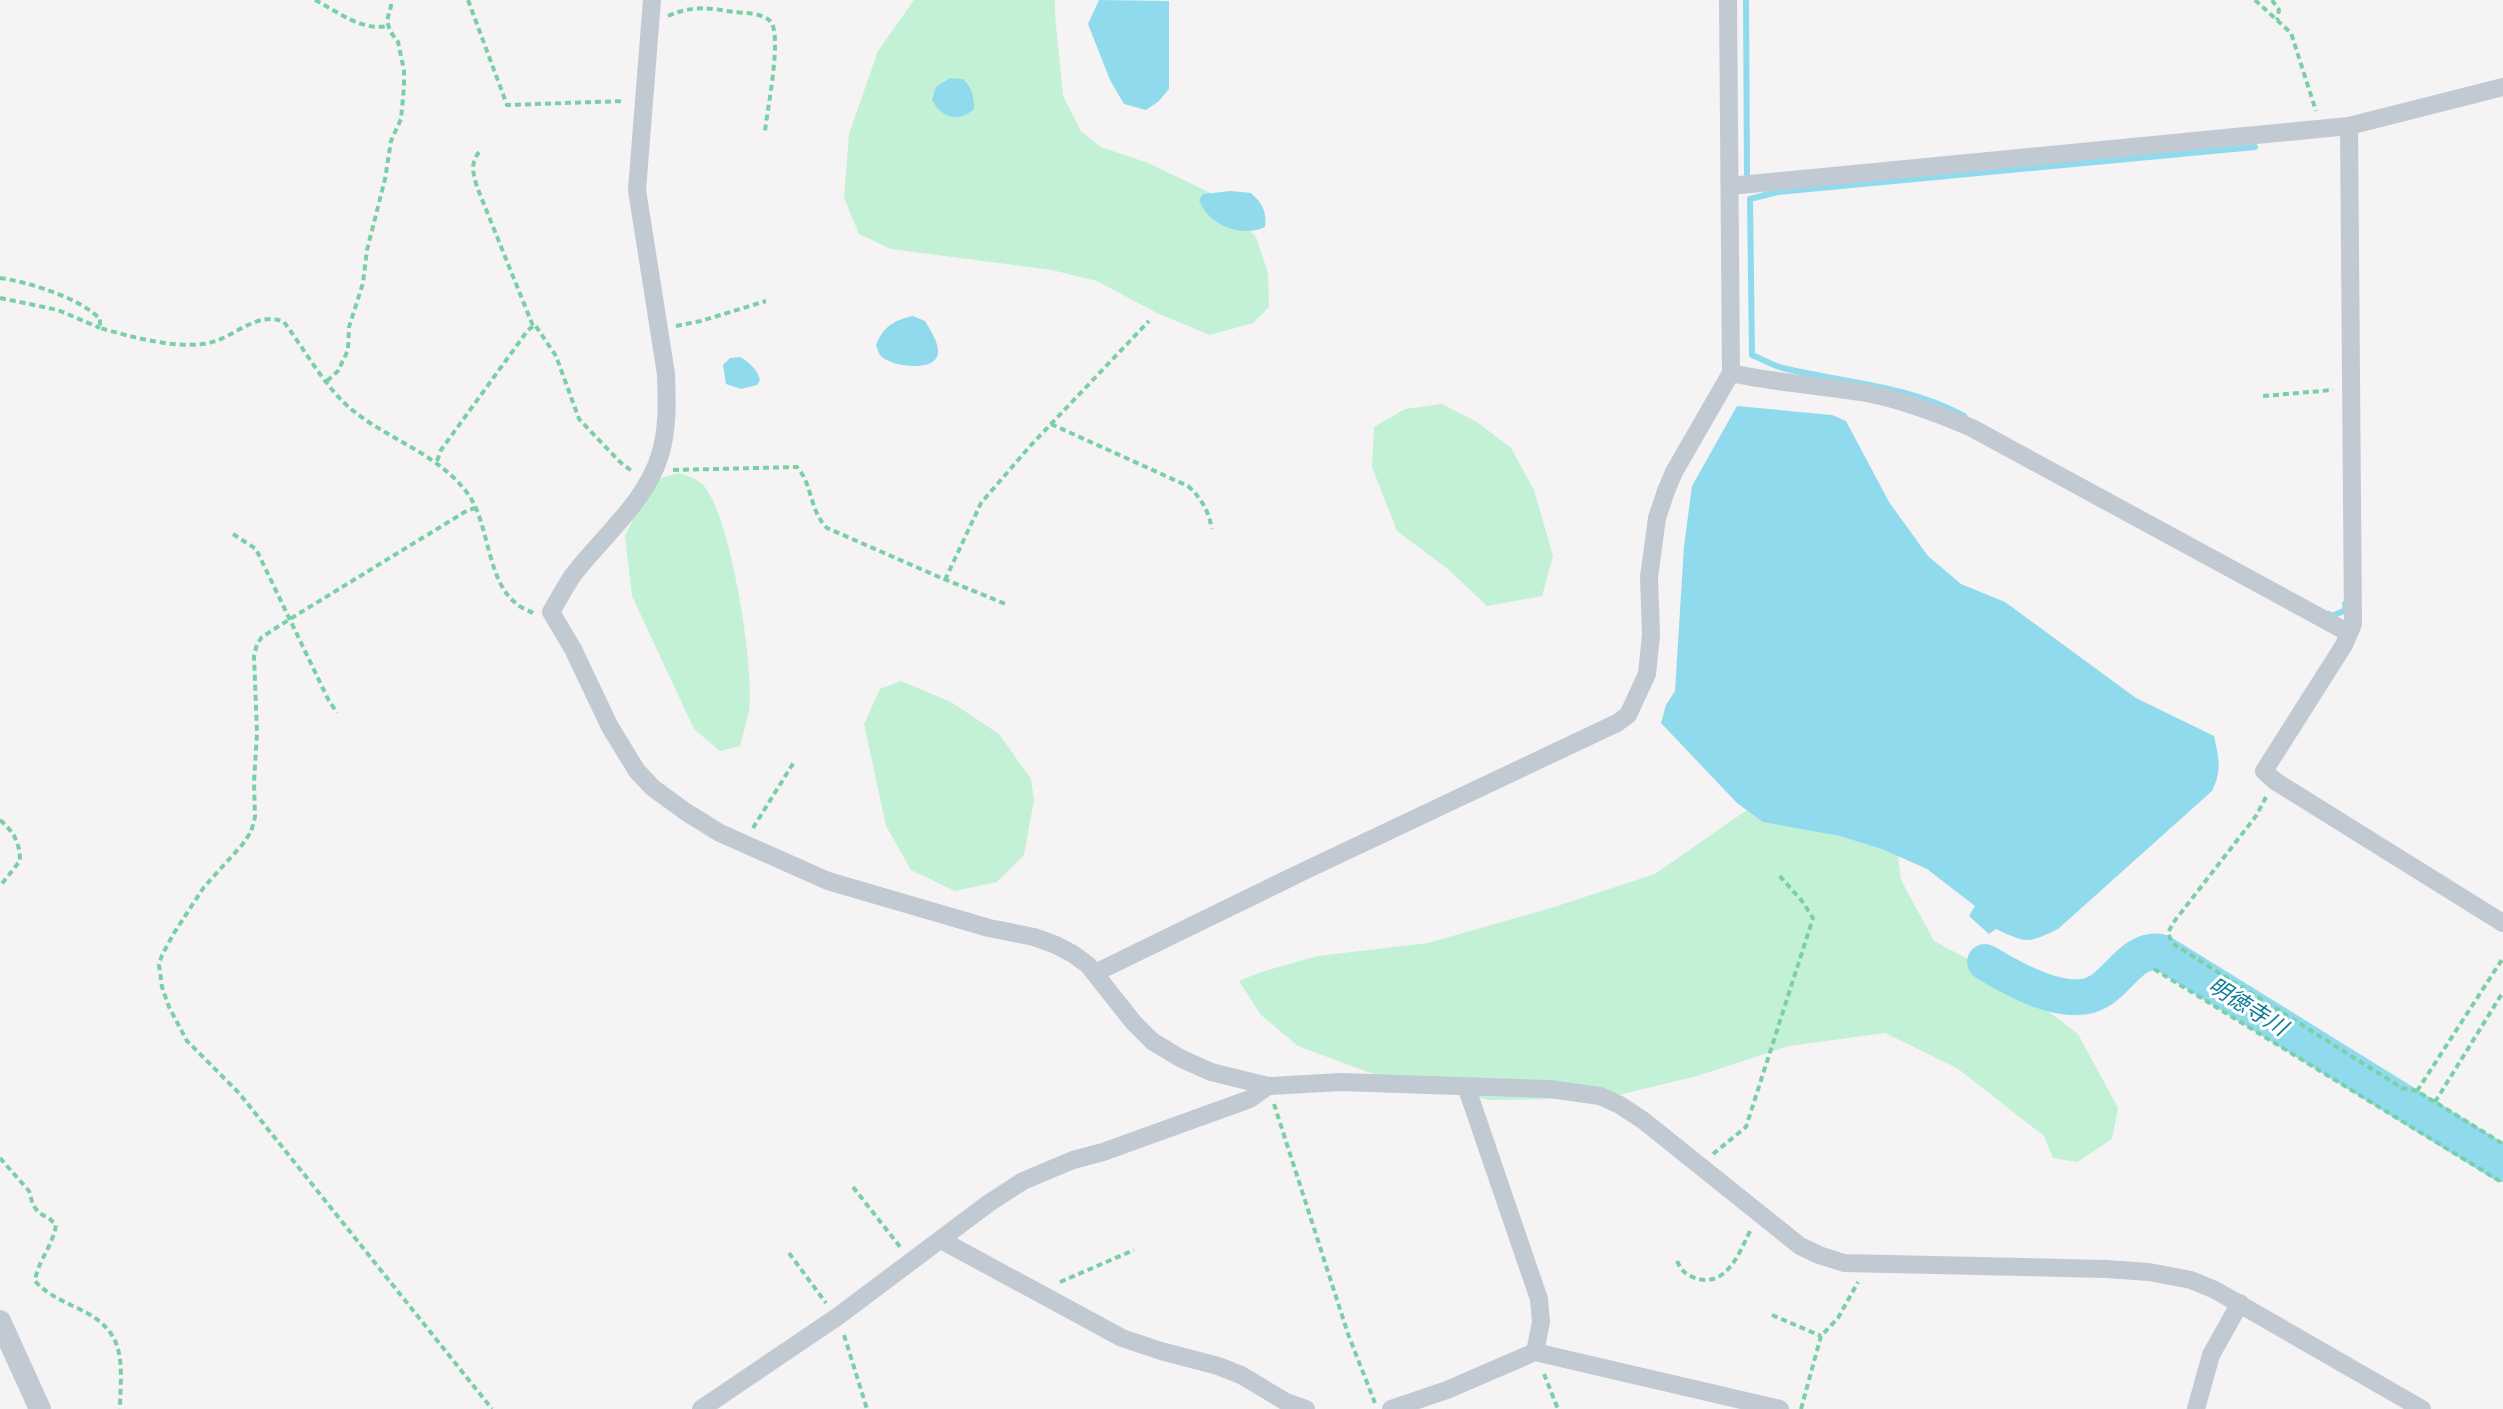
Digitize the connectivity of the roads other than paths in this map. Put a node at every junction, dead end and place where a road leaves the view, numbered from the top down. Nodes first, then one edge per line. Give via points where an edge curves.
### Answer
1 (652, 0) edge
2 (1728, 0) edge
3 (2503, 87) edge
4 (2349, 126) junction
5 (1730, 186) junction
6 (1731, 373) junction
7 (2349, 633) junction
8 (2503, 923) edge
9 (1095, 973) junction
10 (1268, 1086) junction
11 (1466, 1086) junction
12 (941, 1240) junction
13 (2240, 1303) junction
14 (0, 1321) edge
15 (1535, 1352) junction
16 (40, 1409) edge
17 (701, 1409) edge
18 (1306, 1409) edge
19 (1391, 1409) edge
20 (1780, 1409) edge
21 (2196, 1409) edge
22 (2422, 1409) edge

1 - 9 street via 637,190 666,374 665,436 660,458 631,506 571,577 551,612 637,771 686,812 828,881 1034,937 1073,954
2 - 5 street
3 - 4 street
4 - 5 street
4 - 7 street via 2354,609
5 - 6 street
6 - 7 street via 1866,393 1972,428
6 - 9 street via 1674,472 1657,518 1649,577 1647,674 1628,715
7 - 8 street via 2264,771
9 - 10 street via 1152,1041 1211,1072
10 - 11 street
10 - 12 street via 1250,1099 1023,1181
11 - 13 street via 1550,1089 1600,1096 1620,1105 1800,1246 1844,1263 2149,1272 2191,1280
11 - 15 street via 1539,1299
12 - 17 street
12 - 18 street via 1122,1338 1218,1366
13 - 21 street via 2211,1355
13 - 22 street
14 - 16 street
15 - 19 street
15 - 20 street

